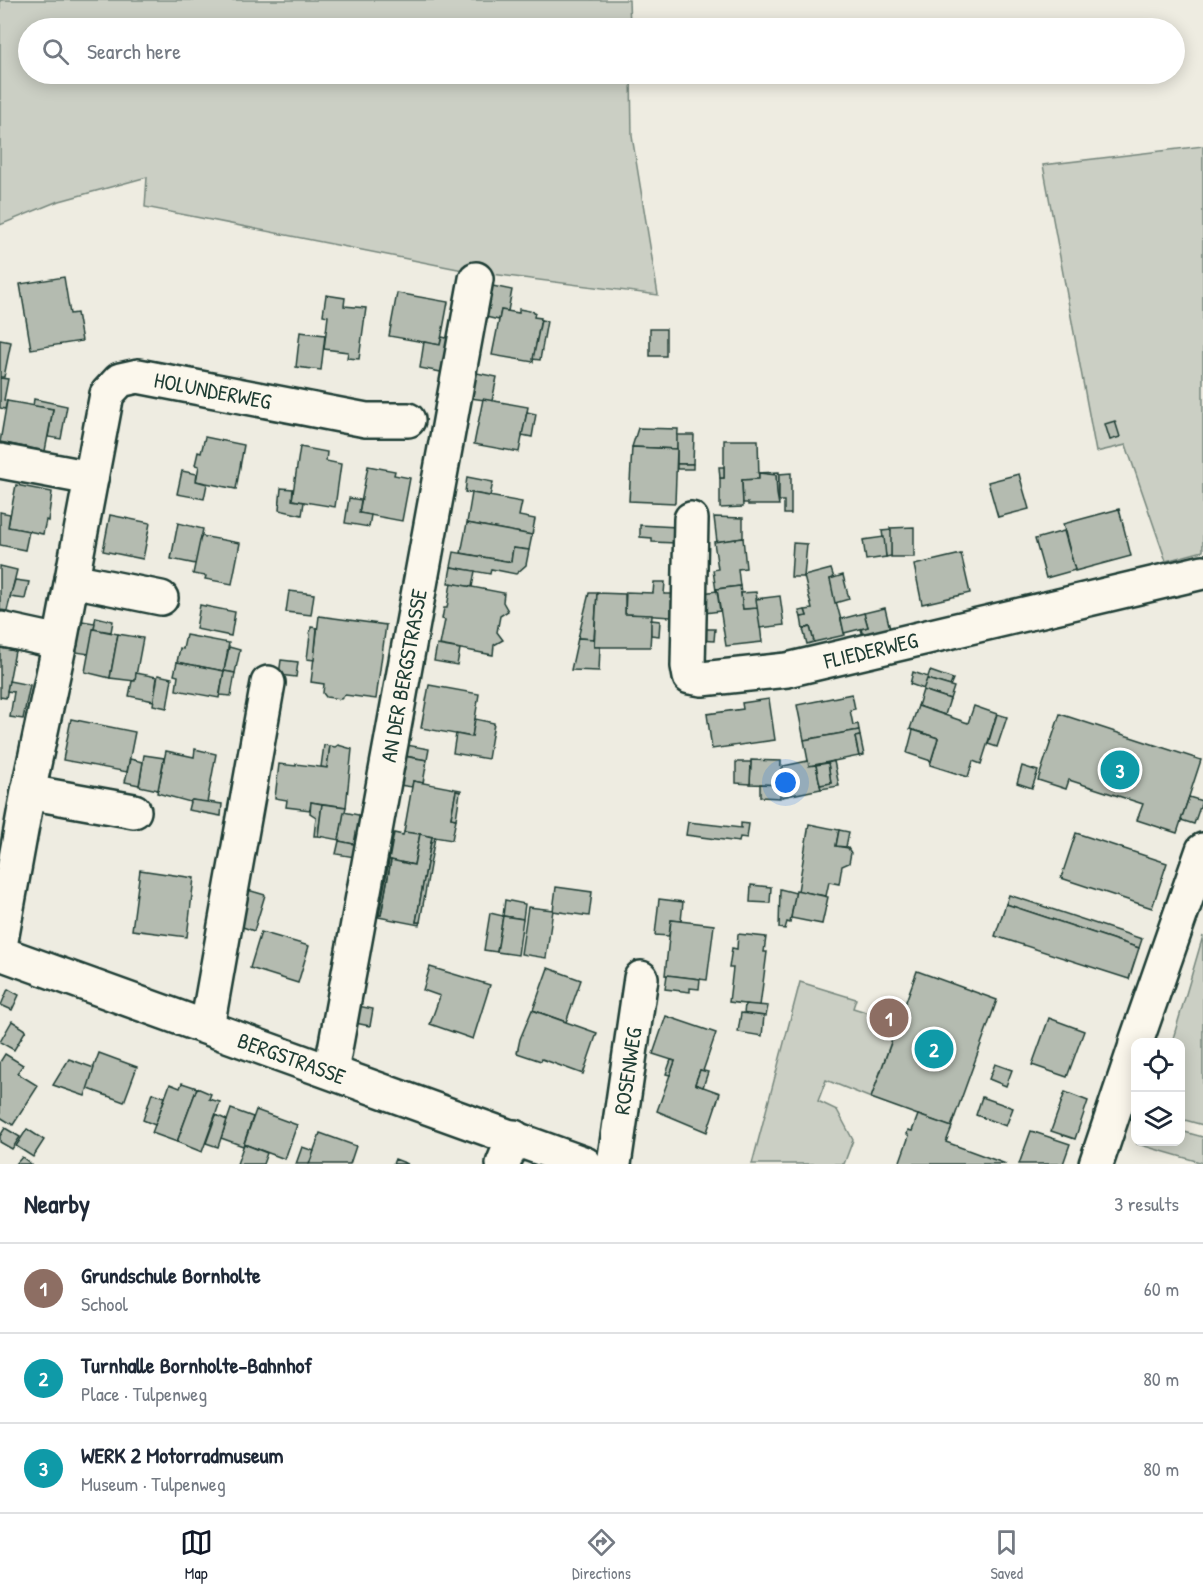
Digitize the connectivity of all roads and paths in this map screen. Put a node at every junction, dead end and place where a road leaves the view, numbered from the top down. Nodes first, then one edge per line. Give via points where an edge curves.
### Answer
1 (476, 279) dead end
2 (408, 420) dead end
3 (0, 460) edge
4 (92, 478) junction
5 (691, 519) dead end
6 (1203, 572) edge
7 (72, 580) junction
8 (161, 598) dead end
9 (0, 629) edge
10 (60, 642) junction
11 (267, 683) dead end
12 (28, 792) junction
13 (134, 811) dead end
14 (1203, 850) edge
15 (5, 885) edge
16 (0, 946) edge
17 (0, 953) edge
18 (641, 978) dead end
19 (207, 1027) junction
20 (1138, 1038) edge
21 (1131, 1059) edge
22 (331, 1071) junction
23 (508, 1150) edge
24 (585, 1164) edge
25 (614, 1164) edge
26 (1096, 1164) edge

1 - 22 street, AN DER BERGSTRASSE
2 - 4 street, HOLUNDERWEG via 366,420 138,376 120,380 108,394
3 - 4 street
4 - 7 street, HOLUNDERWEG
5 - 6 street, FLIEDERWEG via 688,666 690,677 702,679 787,670
7 - 8 street
7 - 10 street, HOLUNDERWEG
9 - 10 street
10 - 12 street, HOLUNDERWEG
11 - 19 street
12 - 13 street
12 - 15 street, HOLUNDERWEG
14 - 20 street
15 - 16 street, HOLUNDERWEG
17 - 19 street, BERGSTRASSE
18 - 25 street, ROSENWEG
19 - 22 street, BERGSTRASSE
21 - 26 street
22 - 23 street, BERGSTRASSE
23 - 24 street, BERGSTRASSE

